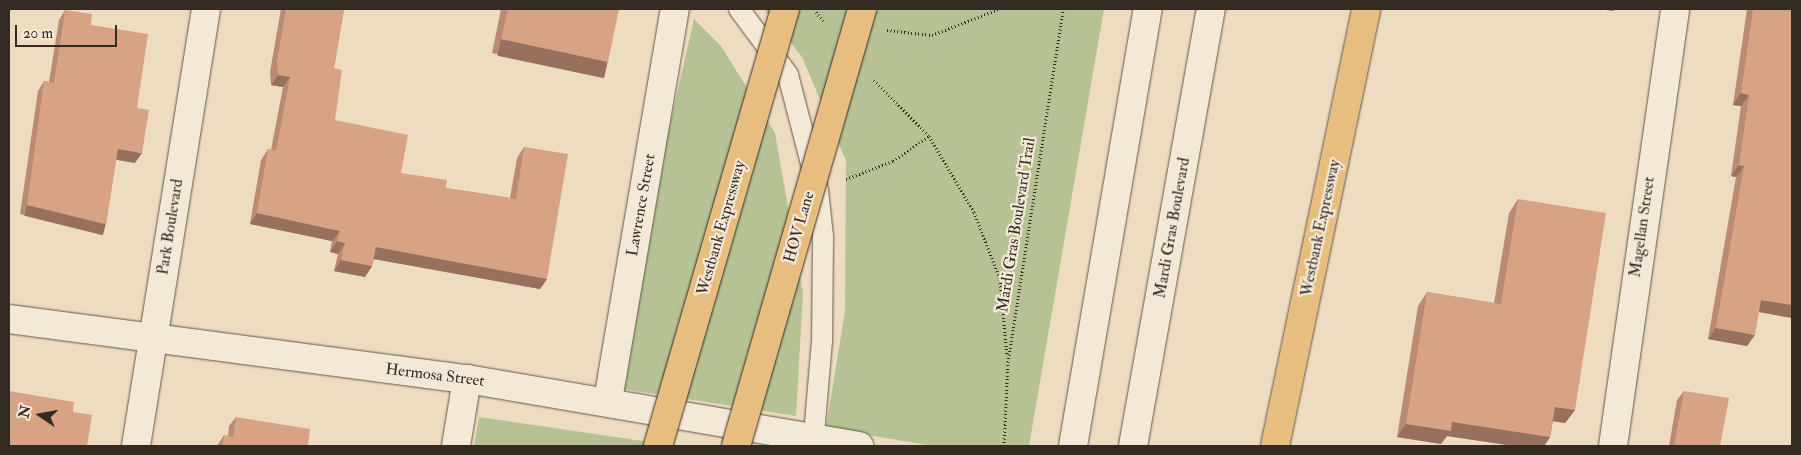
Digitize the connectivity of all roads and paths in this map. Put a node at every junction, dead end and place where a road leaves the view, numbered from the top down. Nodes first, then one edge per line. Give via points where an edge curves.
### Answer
1 (206, 9) edge
2 (674, 9) edge
3 (740, 9) edge
4 (785, 9) edge
5 (814, 9) edge
6 (999, 9) edge
7 (1063, 9) edge
8 (1148, 9) edge
9 (1211, 9) edge
10 (1366, 9) edge
11 (1675, 9) edge
12 (871, 18) edge
13 (826, 24) dead end
14 (867, 72) dead end
15 (929, 136) junction
16 (818, 190) junction
17 (9, 319) edge
18 (152, 340) junction
19 (1008, 362) junction
20 (467, 379) junction
21 (608, 400) junction
22 (813, 442) edge
23 (136, 446) edge
24 (456, 446) edge
25 (658, 446) edge
26 (736, 446) edge
27 (859, 446) edge
28 (1004, 446) edge
29 (1072, 446) edge
30 (1133, 446) edge
31 (1275, 446) edge
32 (1612, 446) edge

1 - 18 street, Park Boulevard
2 - 21 street, Lawrence Street
3 - 16 lane via 788,75
4 - 25 highway, Westbank Expressway, bridge
5 - 13 path
6 - 12 path via 932,35
7 - 19 path, Mardi Gras Boulevard Trail
8 - 29 street
9 - 30 street, Mardi Gras Boulevard
10 - 31 highway, Westbank Expressway
11 - 32 street, Magellan Street
12 - 26 highway, HOV Lane, bridge
14 - 15 path
15 - 16 path via 893,161
15 - 19 path via 974,212 1000,279
16 - 22 lane via 823,236 822,341
17 - 18 street, Hermosa Street
18 - 20 street, Hermosa Street
18 - 23 street, Park Boulevard
19 - 28 path, Mardi Gras Boulevard Trail
20 - 21 street, Hermosa Street
20 - 24 street
21 - 22 street, Hermosa Street
22 - 27 street, Hermosa Street

